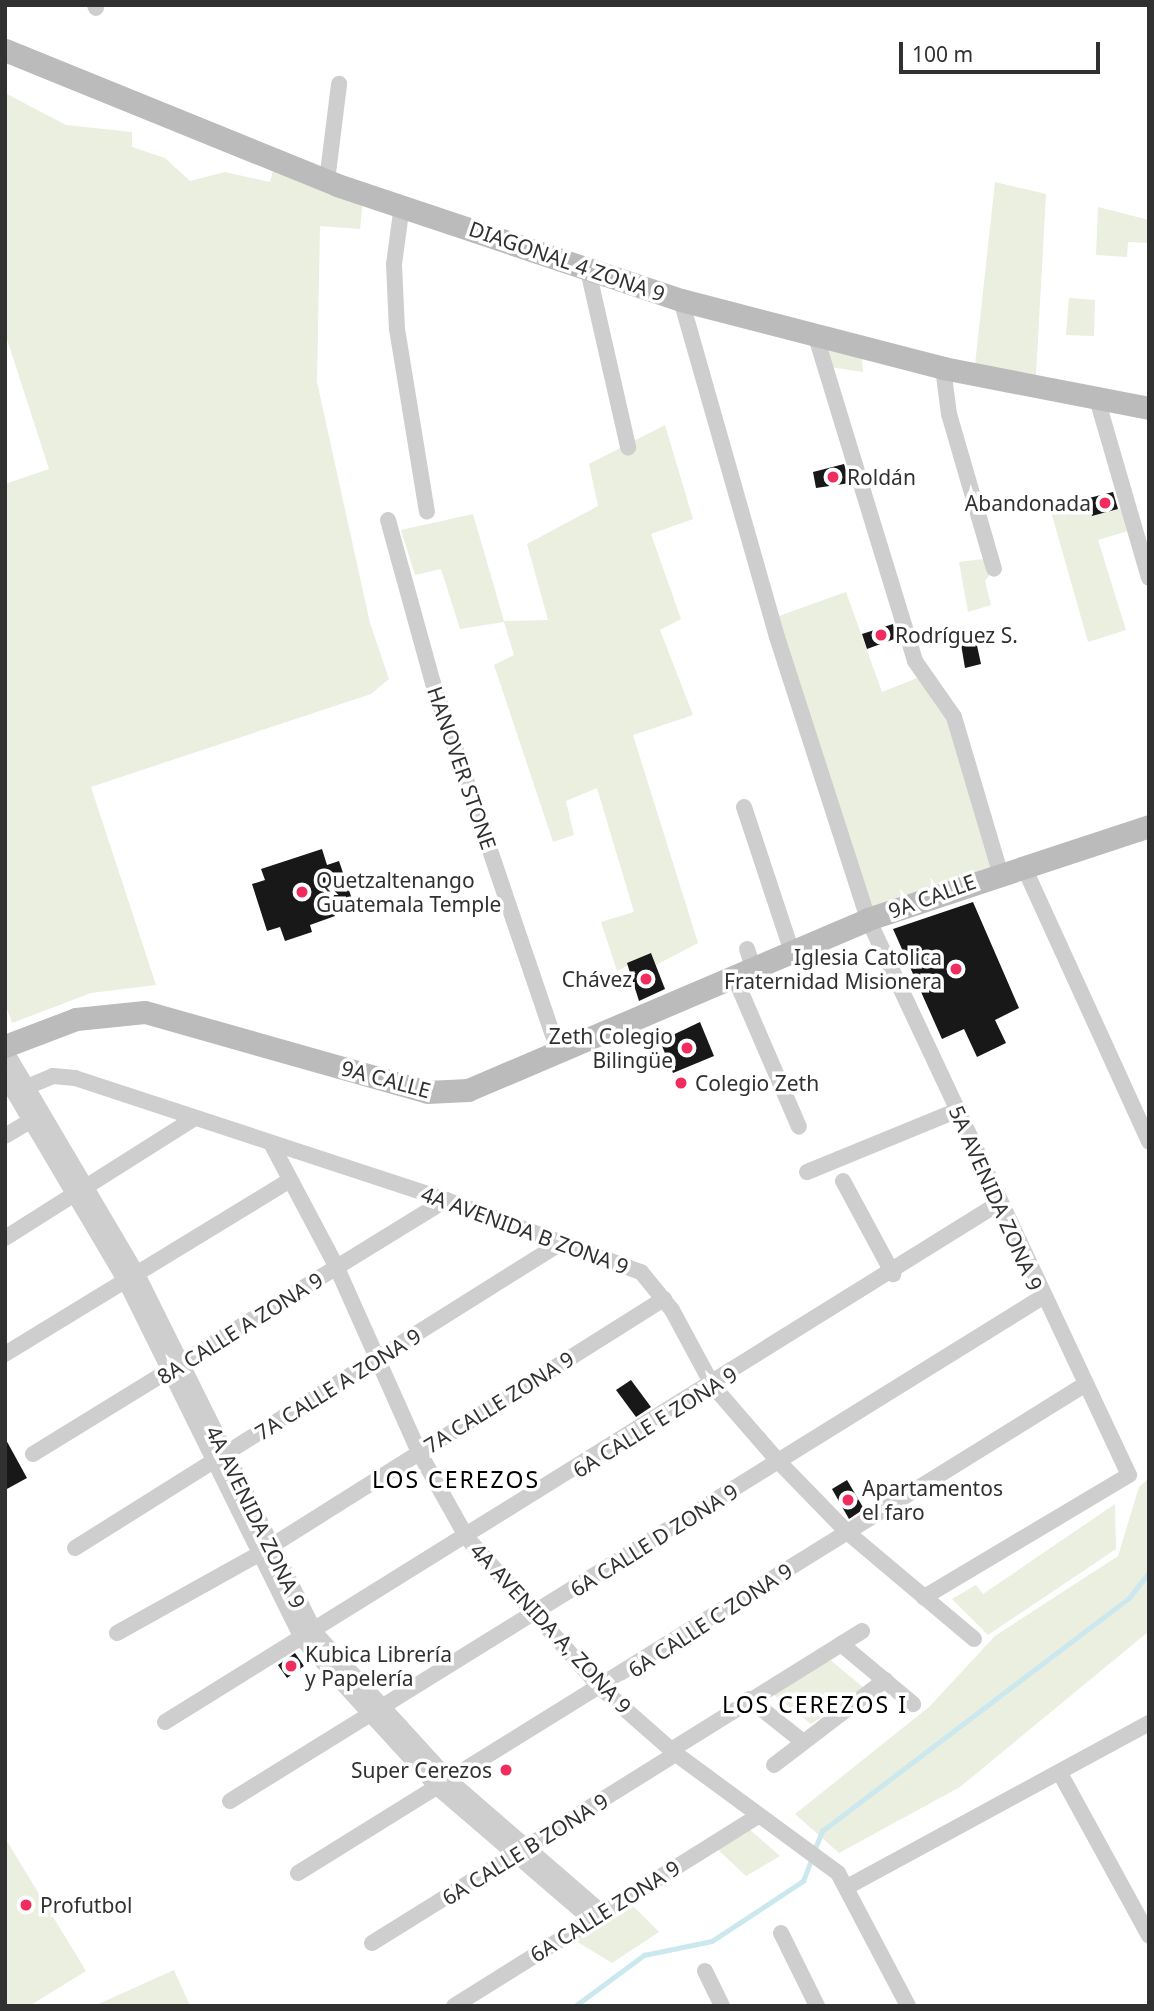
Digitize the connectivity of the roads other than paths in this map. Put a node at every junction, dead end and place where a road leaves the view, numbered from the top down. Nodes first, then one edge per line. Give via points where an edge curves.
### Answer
1 (5, 50) edge
2 (339, 84) dead end
3 (327, 181) junction
4 (402, 205) junction
5 (587, 266) junction
6 (681, 300) junction
7 (817, 337) junction
8 (943, 368) junction
9 (1097, 399) junction
10 (1149, 408) edge
11 (628, 447) dead end
12 (428, 512) dead end
13 (388, 520) dead end
14 (994, 569) dead end
15 (1149, 578) edge
16 (744, 807) dead end
17 (1149, 825) edge
18 (1023, 865) junction
19 (1000, 872) junction
20 (868, 919) junction
21 (792, 952) junction
22 (745, 964) junction
23 (5, 1048) edge
24 (559, 1054) junction
25 (5, 1077) edge
26 (21, 1089) junction
27 (958, 1110) junction
28 (195, 1118) junction
29 (32, 1120) junction
30 (799, 1127) dead end
31 (5, 1136) edge
32 (1149, 1142) edge
33 (272, 1145) junction
34 (807, 1172) dead end
35 (290, 1180) junction
36 (843, 1181) dead end
37 (81, 1188) junction
38 (446, 1200) junction
39 (999, 1203) junction
40 (5, 1238) edge
41 (564, 1241) junction
42 (337, 1268) junction
43 (893, 1274) junction
44 (132, 1278) junction
45 (1041, 1298) junction
46 (664, 1299) junction
47 (5, 1354) edge
48 (378, 1360) junction
49 (177, 1367) junction
50 (1084, 1385) junction
51 (713, 1386) junction
52 (419, 1452) junction
53 (33, 1454) dead end
54 (218, 1459) junction
55 (778, 1461) junction
56 (847, 1532) junction
57 (467, 1538) junction
58 (75, 1548) dead end
59 (262, 1551) junction
60 (924, 1597) junction
61 (534, 1616) junction
62 (862, 1631) dead end
63 (117, 1633) dead end
64 (309, 1637) junction
65 (974, 1639) dead end
66 (841, 1644) junction
67 (885, 1681) junction
68 (602, 1689) junction
69 (749, 1699) junction
70 (913, 1704) dead end
71 (374, 1713) junction
72 (165, 1722) dead end
73 (1149, 1723) edge
74 (802, 1741) junction
75 (674, 1752) junction
76 (774, 1765) dead end
77 (1061, 1775) junction
78 (444, 1784) junction
79 (230, 1801) dead end
80 (757, 1817) junction
81 (520, 1854) junction
82 (298, 1872) dead end
83 (843, 1880) junction
84 (596, 1915) junction
85 (781, 1933) dead end
86 (1149, 1936) edge
87 (372, 1942) dead end
88 (705, 1970) dead end
89 (454, 2006) edge
90 (722, 2006) edge
91 (817, 2006) edge
92 (908, 2006) edge

1 - 3 main road, DIAGONAL 4 ZONA 9
2 - 3 street
3 - 4 main road, DIAGONAL 4 ZONA 9
4 - 5 main road, DIAGONAL 4 ZONA 9
4 - 12 street via 394,264 397,329
5 - 6 main road, DIAGONAL 4 ZONA 9
5 - 11 street
6 - 7 main road, DIAGONAL 4 ZONA 9
6 - 20 street, 5A AVENIDA ZONA 9 via 777,637
7 - 8 main road, DIAGONAL 4 ZONA 9
7 - 19 street via 915,661 954,717
8 - 9 main road, DIAGONAL 4 ZONA 9
8 - 14 street via 949,414
9 - 10 main road, DIAGONAL 4 ZONA 9
9 - 15 street
13 - 24 street, HANOVER STONE via 433,683
16 - 21 street
17 - 18 main road, 9A CALLE
18 - 19 main road, 9A CALLE
18 - 32 street
19 - 20 main road, 9A CALLE
20 - 21 main road, 9A CALLE
20 - 27 street, 5A AVENIDA ZONA 9
21 - 22 main road, 9A CALLE
22 - 24 main road, 9A CALLE
22 - 30 street
23 - 24 main road, 9A CALLE via 76,1019 145,1012 444,1093 487,1085
23 - 26 street, 4A AVENIDA ZONA 9
25 - 26 street, 4A AVENIDA ZONA 9
26 - 28 street, 4A AVENIDA B ZONA 9 via 53,1076 75,1078
26 - 29 street, 4A AVENIDA ZONA 9
26 - 37 street, 4A AVENIDA ZONA 9
27 - 34 street
27 - 39 street, 5A AVENIDA ZONA 9
28 - 33 street, 4A AVENIDA B ZONA 9
28 - 37 street
29 - 31 street
29 - 37 street, 4A AVENIDA ZONA 9
33 - 35 street, 4A AVENIDA A, ZONA 9
33 - 38 street, 4A AVENIDA B ZONA 9
35 - 42 street, 4A AVENIDA A, ZONA 9
35 - 44 street
36 - 43 street
37 - 40 street
37 - 44 street, 4A AVENIDA ZONA 9
38 - 41 street, 4A AVENIDA B ZONA 9
38 - 42 street, 8A CALLE A ZONA 9
39 - 43 street, 6A CALLE E ZONA 9
39 - 45 street, 5A AVENIDA ZONA 9
41 - 46 street, 4A AVENIDA B ZONA 9 via 640,1272
41 - 48 street, 7A CALLE A ZONA 9
42 - 48 street, 4A AVENIDA A, ZONA 9
42 - 49 street, 8A CALLE A ZONA 9
43 - 51 street, 6A CALLE E ZONA 9
44 - 47 street
44 - 49 street, 4A AVENIDA ZONA 9
45 - 50 street, 5A AVENIDA ZONA 9
45 - 55 street, 6A CALLE D ZONA 9
46 - 51 street, 4A AVENIDA B ZONA 9
46 - 52 street, 7A CALLE ZONA 9
48 - 52 street, 4A AVENIDA A, ZONA 9
48 - 54 street, 7A CALLE A ZONA 9
49 - 53 street, 8A CALLE A ZONA 9
49 - 54 street, 4A AVENIDA ZONA 9
50 - 56 street, 6A CALLE C ZONA 9
50 - 60 street, 5A AVENIDA ZONA 9 via 1129,1475
51 - 55 street, 4A AVENIDA B ZONA 9
51 - 57 street, 6A CALLE E ZONA 9
52 - 57 street, 4A AVENIDA A, ZONA 9
52 - 59 street, 7A CALLE ZONA 9
54 - 58 street, 7A CALLE A ZONA 9
54 - 59 street, 4A AVENIDA ZONA 9
55 - 56 street, 4A AVENIDA B ZONA 9
55 - 61 street, 6A CALLE D ZONA 9
56 - 60 street, 4A AVENIDA B ZONA 9
56 - 68 street, 6A CALLE C ZONA 9
57 - 61 street, 4A AVENIDA A, ZONA 9
57 - 64 street, 6A CALLE E ZONA 9
59 - 63 street, 7A CALLE ZONA 9
59 - 64 street, 4A AVENIDA ZONA 9
60 - 65 street, 4A AVENIDA B ZONA 9
61 - 68 street, 4A AVENIDA A, ZONA 9
61 - 71 street, 6A CALLE D ZONA 9
62 - 66 street, 6A CALLE B ZONA 9
64 - 71 street, 4A AVENIDA ZONA 9
64 - 72 street, 6A CALLE E ZONA 9
66 - 67 street
66 - 69 street, 6A CALLE B ZONA 9
67 - 70 street
67 - 74 street
68 - 75 street, 4A AVENIDA A, ZONA 9
68 - 78 street, 6A CALLE C ZONA 9
69 - 74 street
69 - 75 street, 6A CALLE B ZONA 9
71 - 78 street, 4A AVENIDA ZONA 9
71 - 79 street, 6A CALLE D ZONA 9
73 - 77 street
74 - 76 street
75 - 80 street, 4A AVENIDA A, ZONA 9
75 - 81 street, 6A CALLE B ZONA 9
77 - 83 street
77 - 86 street
78 - 81 street, 4A AVENIDA ZONA 9
78 - 82 street, 6A CALLE C ZONA 9
80 - 83 street, 4A AVENIDA A, ZONA 9
80 - 84 street, 6A CALLE ZONA 9
81 - 84 street, 4A AVENIDA ZONA 9
81 - 87 street, 6A CALLE B ZONA 9
83 - 92 street
84 - 89 street, 6A CALLE ZONA 9
85 - 91 street
88 - 90 street

